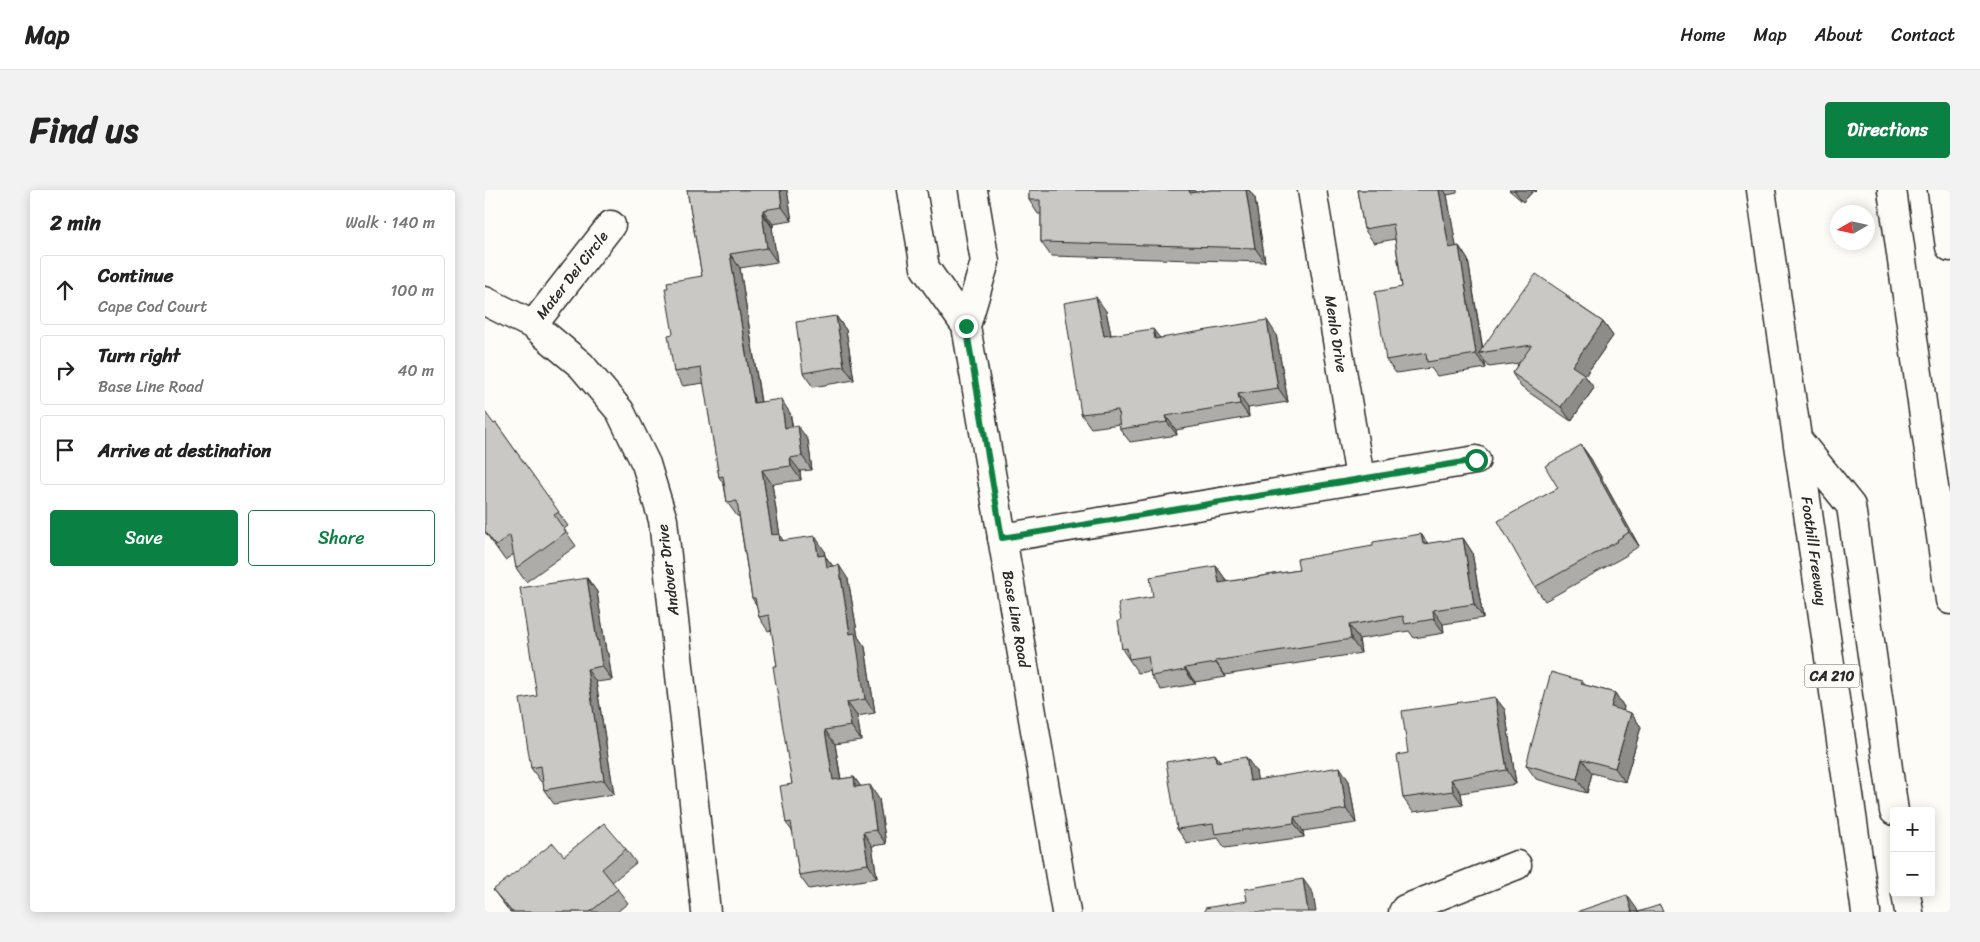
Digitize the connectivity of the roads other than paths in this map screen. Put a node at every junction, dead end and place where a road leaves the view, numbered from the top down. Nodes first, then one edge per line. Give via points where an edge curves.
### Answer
1 (912, 190) edge
2 (973, 190) edge
3 (1312, 190) edge
4 (1761, 190) edge
5 (1892, 190) edge
6 (1942, 190) edge
7 (611, 225) dead end
8 (1950, 247) edge
9 (485, 301) edge
10 (533, 325) junction
11 (966, 326) junction
12 (1797, 439) junction
13 (1476, 460) dead end
14 (1360, 478) junction
15 (1002, 538) junction
16 (1950, 600) edge
17 (1893, 807) edge
18 (1517, 865) dead end
19 (1907, 897) edge
20 (706, 912) edge
21 (1066, 912) edge
22 (1403, 912) edge
23 (1866, 912) edge
24 (1909, 912) edge

1 - 11 main road, Base Line Road via 925,268
2 - 11 main road, Base Line Road via 985,262
3 - 14 main road, Menlo Drive
4 - 12 main road, Foothill Freeway / CA 210
5 - 16 main road
6 - 8 main road
7 - 10 main road, Mater Dei Circle
9 - 10 main road, Andover Drive
10 - 20 main road, Andover Drive via 581,365 620,411 646,464 663,520
11 - 15 main road, Base Line Road
12 - 17 main road via 1851,506
12 - 23 main road, Foothill Freeway / CA 210
13 - 14 main road
14 - 15 main road
15 - 21 main road, Base Line Road
18 - 22 main road
19 - 24 main road

